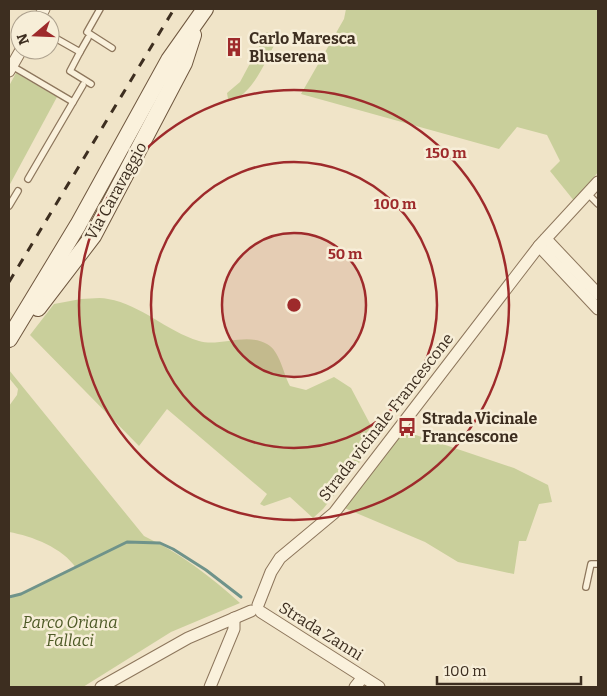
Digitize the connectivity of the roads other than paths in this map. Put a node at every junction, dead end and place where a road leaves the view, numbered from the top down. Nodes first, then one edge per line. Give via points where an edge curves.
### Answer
1 (100, 9) edge
2 (201, 15) edge
3 (88, 38) dead end
4 (60, 41) edge
5 (112, 48) dead end
6 (80, 52) junction
7 (10, 68) edge
8 (90, 84) dead end
9 (82, 85) dead end
10 (73, 102) junction
11 (28, 179) dead end
12 (598, 182) edge
13 (18, 191) dead end
14 (589, 195) junction
15 (598, 204) edge
16 (9, 206) edge
17 (543, 243) junction
18 (598, 294) edge
19 (598, 309) edge
20 (9, 339) edge
21 (9, 346) edge
22 (598, 564) edge
23 (586, 587) dead end
24 (257, 609) junction
25 (234, 618) junction
26 (364, 677) junction
27 (101, 687) edge
28 (210, 687) edge
29 (355, 687) edge
30 (379, 687) edge

1 - 5 lane via 87,32
2 - 20 street, Via Caravaggio via 169,60 78,225
2 - 21 street, Via Caravaggio via 184,63 93,236
3 - 6 lane
4 - 6 lane
6 - 8 lane via 70,71
7 - 10 lane
9 - 10 lane
10 - 11 lane
12 - 14 street, Strada vicinale Francescone
13 - 16 lane
14 - 15 lane
14 - 17 street, Strada vicinale Francescone
17 - 18 street
17 - 19 street
17 - 24 street, Strada vicinale Francescone via 334,513 275,565
22 - 23 lane via 591,564
24 - 25 street, Strada Zanni
24 - 26 street, Strada Zanni
25 - 27 street, Strada Zanni via 188,638
25 - 28 street via 234,629
26 - 29 street, Strada Zanni
26 - 30 street, Strada Zanni

